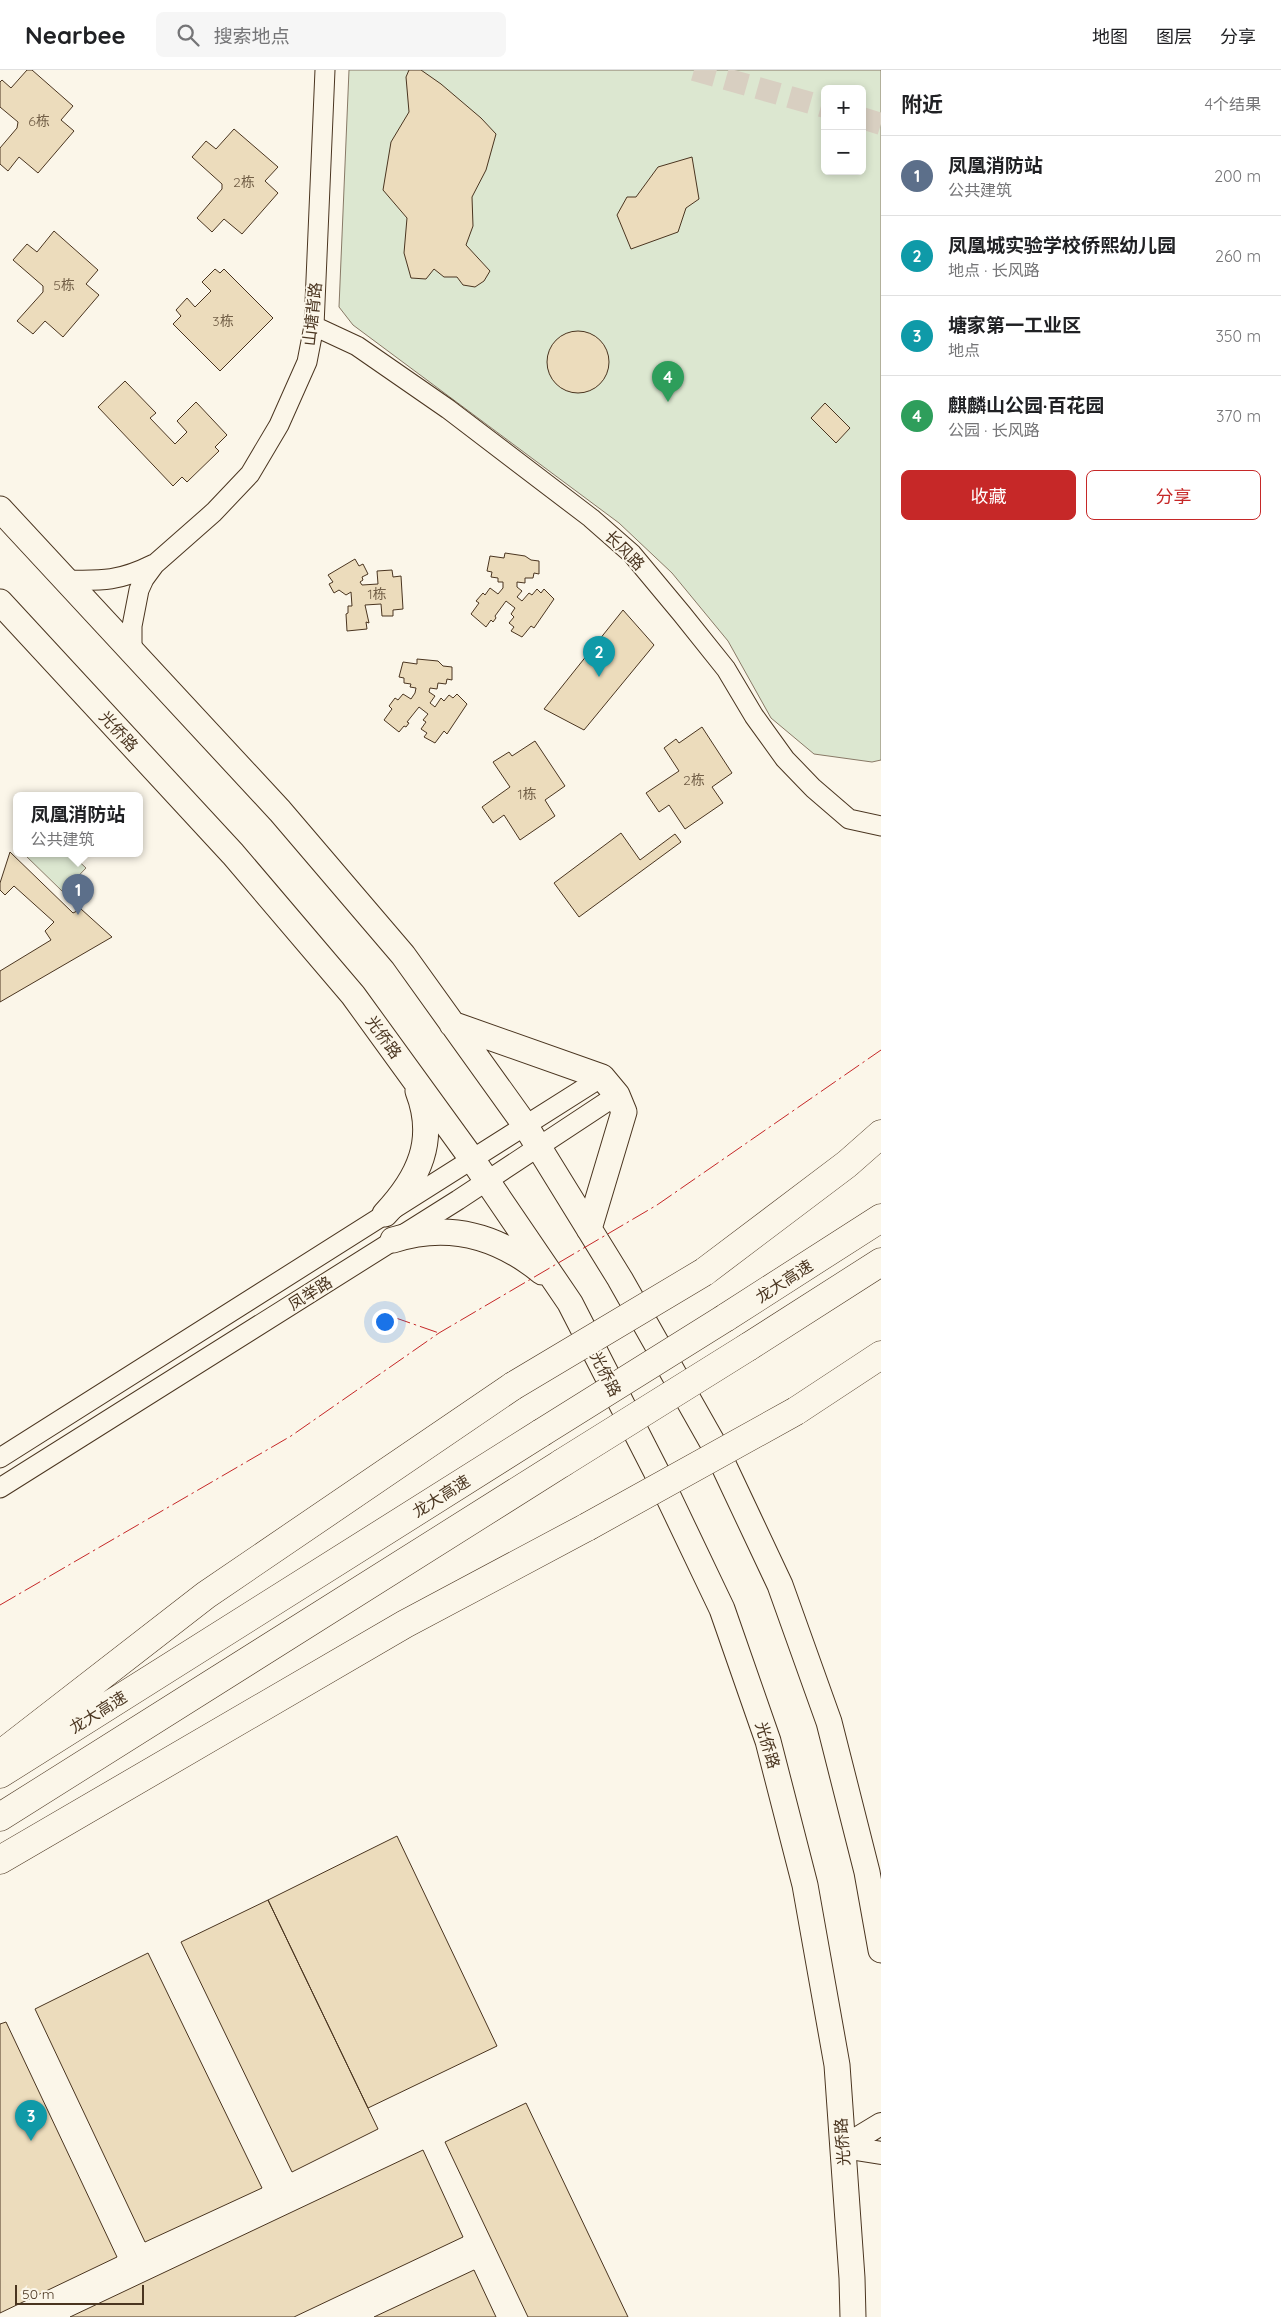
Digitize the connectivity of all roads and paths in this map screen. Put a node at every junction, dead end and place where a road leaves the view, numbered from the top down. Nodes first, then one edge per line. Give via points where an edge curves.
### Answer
1 (326, 70) edge
2 (314, 326) junction
3 (0, 509) edge
4 (155, 564) junction
5 (66, 580) junction
6 (0, 602) edge
7 (132, 653) junction
8 (881, 826) edge
9 (452, 1024) junction
10 (413, 1077) junction
11 (610, 1086) junction
12 (525, 1126) junction
13 (881, 1134) edge
14 (538, 1147) junction
15 (472, 1159) junction
16 (486, 1181) junction
17 (385, 1214) junction
18 (881, 1218) edge
19 (589, 1229) junction
20 (394, 1240) junction
21 (881, 1262) edge
22 (561, 1290) junction
23 (881, 1355) edge
24 (0, 1458) edge
25 (0, 1488) edge
26 (0, 1755) edge
27 (0, 1774) edge
28 (0, 1817) edge
29 (0, 1860) edge
30 (881, 1950) edge
31 (881, 2124) edge
32 (843, 2146) junction
33 (881, 2153) edge
34 (853, 2317) edge

1 - 2 street, 山塘背路
2 - 4 street, 山塘背路 via 307,362 279,425 250,474 214,512
2 - 8 street, 长风路 via 357,346 448,409 591,518 632,554 726,669 754,716 790,765 849,819
3 - 5 main road
4 - 5 street via 125,578
4 - 7 street via 139,590 132,626
5 - 7 main road
6 - 10 main road, 光侨路 via 233,854 353,995
7 - 9 main road via 280,811 403,955
9 - 11 main road
9 - 12 main road
10 - 15 main road, 光侨路
10 - 17 main road via 425,1117 425,1149 408,1187
11 - 12 street, 凤举路
11 - 14 street, 凤举路
11 - 19 main road via 624,1112
12 - 14 main road
12 - 15 street, 凤举路
13 - 26 highway, bridge via 847,1164 704,1272 513,1386 206,1595
14 - 16 street, 凤举路
14 - 19 main road
15 - 16 main road, 光侨路
15 - 17 street, 凤举路
16 - 20 street, 凤举路
16 - 22 main road, 光侨路
17 - 24 street, 凤举路
18 - 27 highway, 龙大高速, bridge
19 - 30 main road via 715,1446 780,1584 829,1722 867,1872
20 - 22 main road via 442,1231 477,1237 497,1244 534,1266
20 - 25 street, 凤举路
21 - 28 highway, bridge
22 - 32 main road, 光侨路 via 658,1475 722,1609 768,1741 807,1895 837,2065
23 - 29 highway, bridge via 796,1411 405,1624
31 - 32 main road
32 - 33 main road
32 - 34 main road, 光侨路

